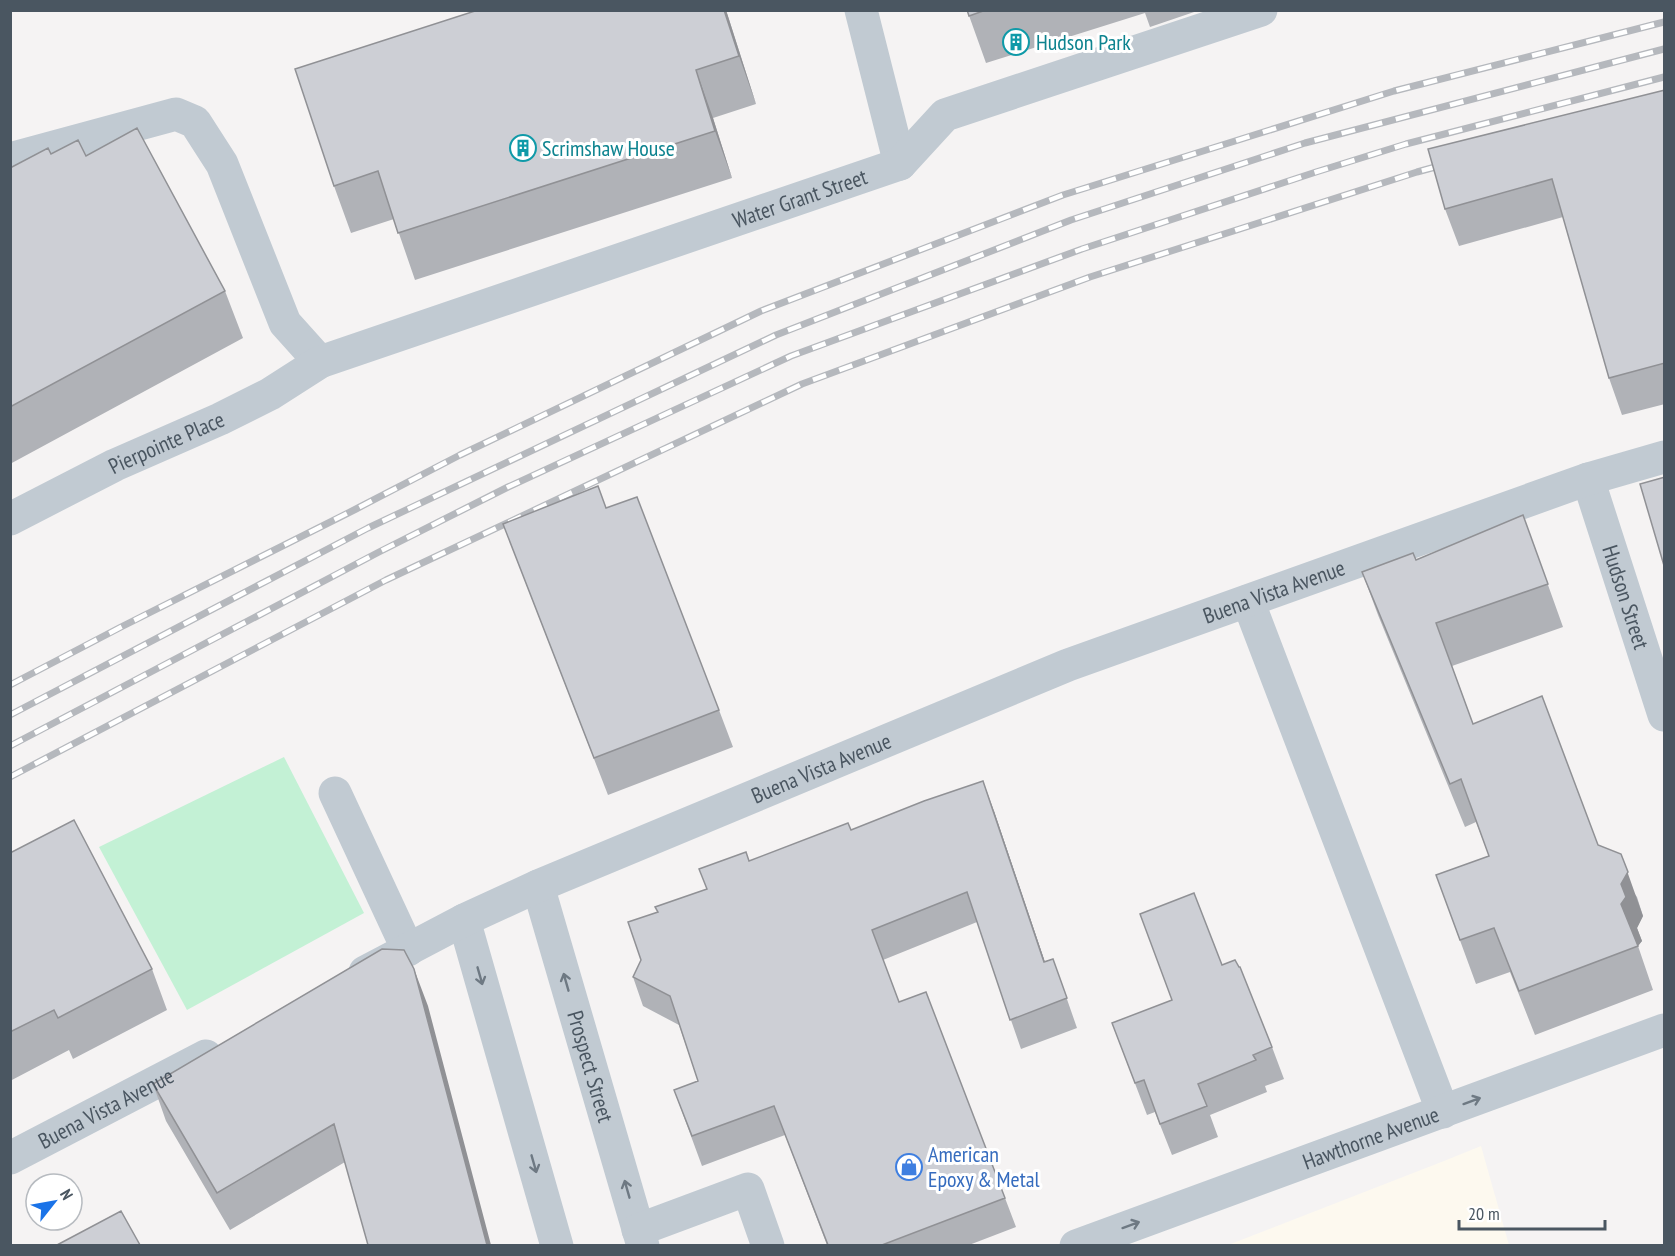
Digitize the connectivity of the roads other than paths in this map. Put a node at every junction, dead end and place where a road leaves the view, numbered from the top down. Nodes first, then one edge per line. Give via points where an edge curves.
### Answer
1 (861, 10) edge
2 (1261, 10) edge
3 (10, 159) edge
4 (900, 164) junction
5 (320, 362) junction
6 (1665, 456) edge
7 (1588, 479) junction
8 (10, 519) edge
9 (1248, 601) junction
10 (1665, 716) edge
11 (335, 793) dead end
12 (538, 886) junction
13 (464, 920) junction
14 (408, 950) junction
15 (335, 988) edge
16 (1665, 1030) edge
17 (230, 1043) edge
18 (1443, 1112) junction
19 (10, 1158) edge
20 (641, 1238) edge
21 (557, 1245) edge
22 (768, 1245) edge
23 (1076, 1245) edge

1 - 4 street
2 - 4 street, Water Grant Street via 945,115
3 - 5 street via 176,114 195,122 222,164 285,324
4 - 5 street, Water Grant Street
5 - 8 street, Pierpointe Place via 270,394 115,465
6 - 7 street, Buena Vista Avenue
7 - 9 street, Buena Vista Avenue
7 - 10 street, Hudson Street
9 - 12 street, Buena Vista Avenue via 1068,665
9 - 18 street
11 - 14 street
12 - 13 street, Buena Vista Avenue
20 -> 12 street, Prospect Street
13 - 14 street, Buena Vista Avenue
13 -> 21 street
14 - 15 street, Buena Vista Avenue
18 -> 16 street, Hawthorne Avenue
17 - 19 street, Buena Vista Avenue
23 -> 18 street, Hawthorne Avenue
20 - 22 street via 748,1189

